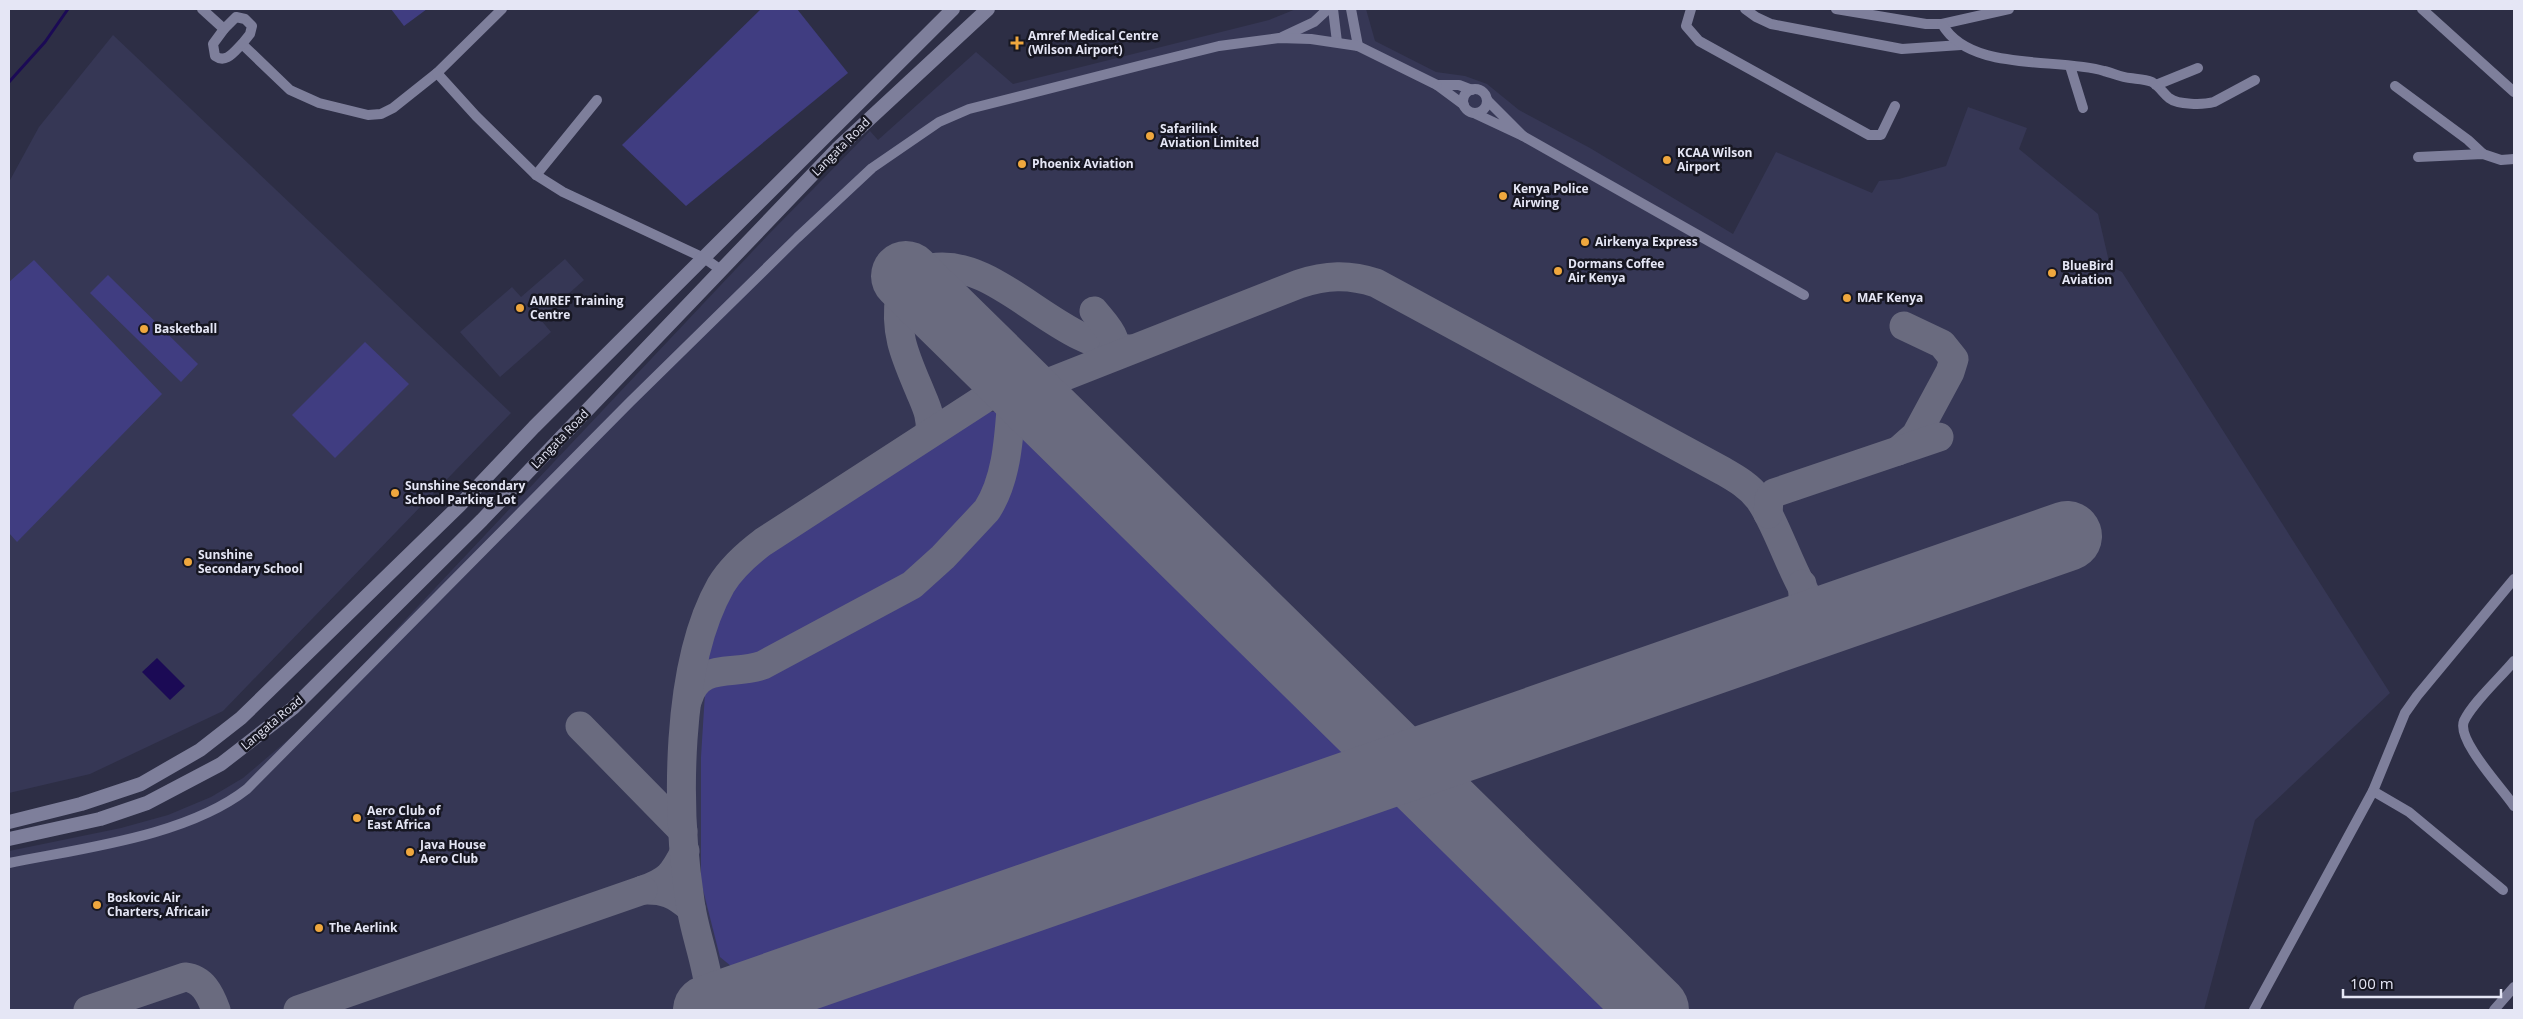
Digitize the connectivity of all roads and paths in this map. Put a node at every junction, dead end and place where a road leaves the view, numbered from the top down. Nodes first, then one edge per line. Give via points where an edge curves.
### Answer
1 (202, 9) edge
2 (502, 9) edge
3 (953, 9) edge
4 (988, 9) edge
5 (1328, 9) edge
6 (1333, 9) edge
7 (1351, 9) edge
8 (1691, 9) edge
9 (1745, 9) edge
10 (1836, 9) edge
11 (2009, 9) edge
12 (2422, 9) edge
13 (1942, 24) junction
14 (224, 29) junction
15 (1279, 38) junction
16 (1337, 42) junction
17 (242, 44) junction
18 (1961, 45) junction
19 (1358, 46) junction
20 (2070, 66) junction
21 (2198, 68) dead end
22 (437, 73) junction
23 (2255, 80) dead end
24 (1437, 85) junction
25 (2156, 85) junction
26 (2395, 86) dead end
27 (1472, 90) junction
28 (2514, 92) edge
29 (597, 100) dead end
30 (1487, 100) junction
31 (1464, 105) junction
32 (1895, 106) dead end
33 (2083, 108) dead end
34 (1476, 114) junction
35 (1523, 136) junction
36 (2483, 154) junction
37 (2418, 157) dead end
38 (2514, 159) edge
39 (536, 176) junction
40 (704, 258) junction
41 (721, 270) junction
42 (1804, 295) dead end
43 (2514, 580) edge
44 (2514, 661) edge
45 (2373, 791) junction
46 (2514, 806) edge
47 (9, 822) edge
48 (9, 839) edge
49 (9, 863) edge
50 (2503, 890) dead end
51 (2514, 987) edge
52 (2254, 1010) edge
53 (2494, 1010) edge

1 - 14 street
2 - 22 street
3 - 40 main road, Langata Road
4 - 41 main road, Langata Road via 837,149
5 - 15 street via 1314,22
6 - 16 street
7 - 19 street
8 - 32 street via 1686,26 1699,41 1869,135 1881,135
9 - 18 street via 1772,24 1883,46 1911,49
10 - 13 street via 1906,22
11 - 13 street
12 - 28 street
13 - 18 street
14 - 17 street via 236,17 246,19 252,26
14 - 17 street via 213,44 214,56 228,58
15 - 16 street
15 - 49 street via 1219,46 969,109 915,136 872,168 790,245 247,789 218,809 171,827
16 - 19 street
17 - 22 street via 290,90 319,104 368,115 381,114 393,108
18 - 20 street via 1985,54
19 - 24 street
20 - 25 street via 2104,70
20 - 33 street
21 - 25 street
22 - 39 street
23 - 25 street via 2207,104 2172,100
24 - 27 street via 1459,85
24 - 31 street
26 - 36 street
27 - 30 street via 1480,90
27 - 31 street via 1466,94
29 - 39 street
30 - 34 street via 1484,110
30 - 35 street
31 - 34 street via 1469,112
34 - 35 street
35 - 42 street
36 - 37 street
36 - 38 street via 2502,160
39 - 40 street via 563,192
40 - 41 street
40 - 47 main road, Langata Road via 446,519 228,728 200,750 141,784 81,804
41 - 48 main road, Langata Road via 482,520 293,708 263,733 221,764 147,803 100,819
43 - 45 street via 2405,713
44 - 46 street via 2474,707 2464,727 2465,737 2473,751
45 - 50 street via 2409,812
45 - 52 street
51 - 53 street

